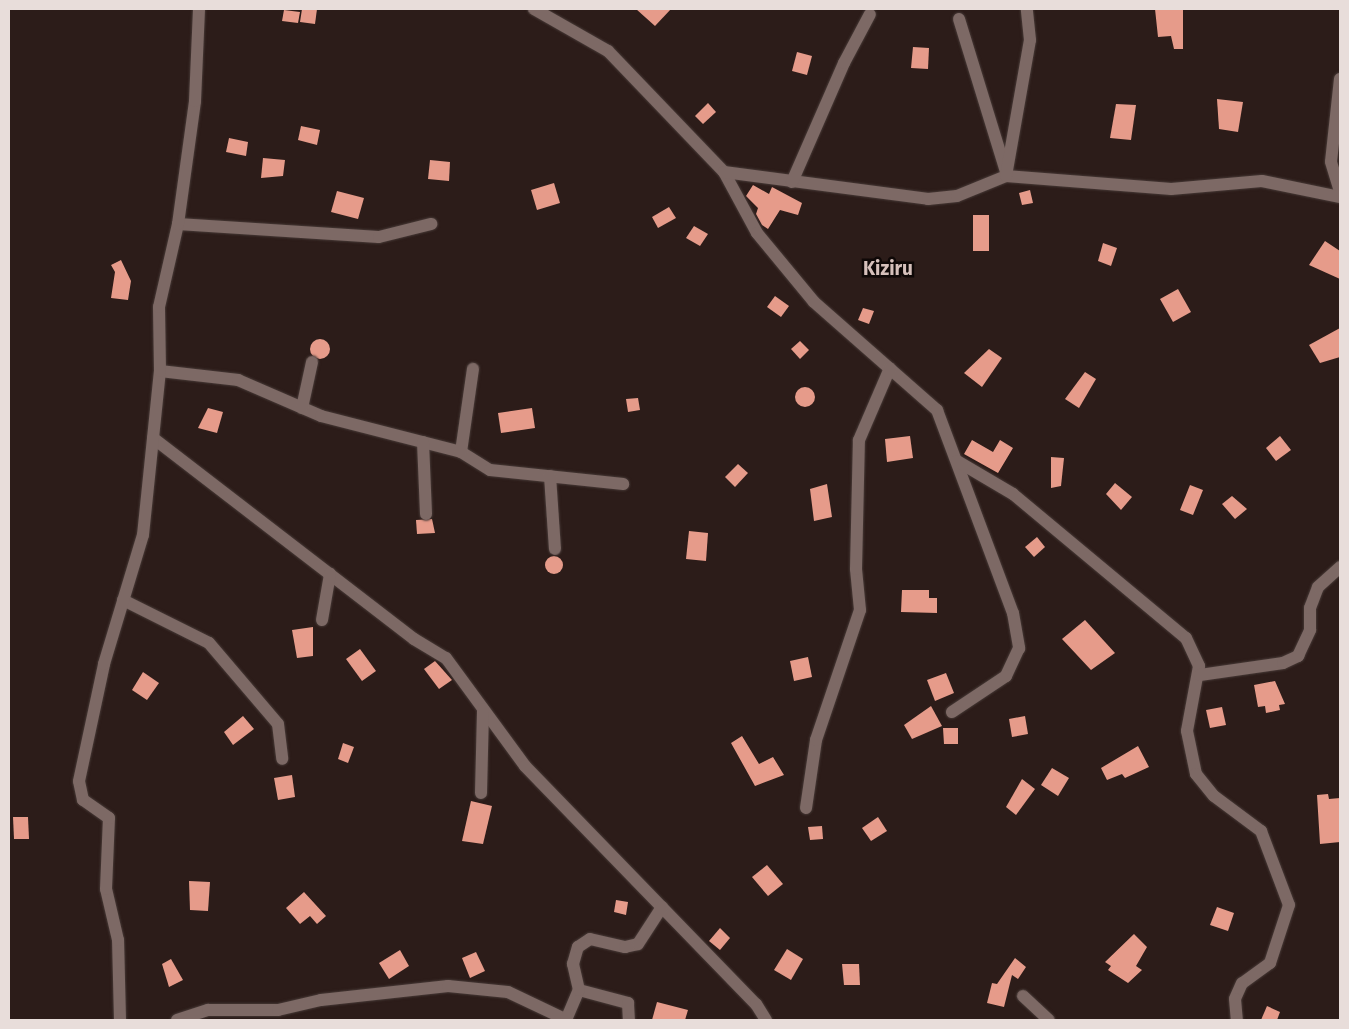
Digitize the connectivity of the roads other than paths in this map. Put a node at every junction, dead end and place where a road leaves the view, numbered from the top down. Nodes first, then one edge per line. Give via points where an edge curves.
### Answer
1 (199, 9) edge
2 (534, 9) edge
3 (1027, 9) edge
4 (870, 14) dead end
5 (959, 20) dead end
6 (1340, 79) edge
7 (724, 172) junction
8 (1006, 176) junction
9 (792, 182) junction
10 (1340, 192) edge
11 (1340, 197) edge
12 (178, 224) junction
13 (431, 224) dead end
14 (312, 362) dead end
15 (890, 368) junction
16 (473, 369) dead end
17 (160, 371) junction
18 (302, 408) junction
19 (153, 438) junction
20 (422, 442) junction
21 (461, 452) junction
22 (957, 461) junction
23 (550, 476) junction
24 (623, 484) dead end
25 (426, 514) dead end
26 (555, 549) dead end
27 (1340, 568) edge
28 (330, 574) junction
29 (123, 600) junction
30 (322, 620) dead end
31 (1200, 675) junction
32 (483, 709) junction
33 (952, 712) dead end
34 (282, 758) dead end
35 (481, 793) dead end
36 (806, 808) dead end
37 (662, 907) junction
38 (579, 990) junction
39 (1023, 996) dead end
40 (120, 1020) edge
41 (177, 1020) edge
42 (567, 1020) edge
43 (629, 1020) edge
44 (766, 1020) edge
45 (1049, 1020) edge
46 (1238, 1020) edge

1 - 12 street via 195,101
2 - 7 street via 608,51
3 - 8 street via 1030,40
4 - 9 street via 844,63
5 - 8 street
6 - 10 street via 1331,162
7 - 9 street
7 - 15 street via 757,233 814,302
8 - 9 street via 957,196 928,199
8 - 11 street via 1171,189 1262,181
12 - 13 street via 379,237
12 - 17 street via 159,307
14 - 18 street
15 - 22 street via 937,410
15 - 36 street via 859,440 856,569 860,610 816,740
16 - 21 street
17 - 18 street via 238,380
17 - 19 street
18 - 20 street
19 - 28 street
19 - 29 street via 143,535
20 - 21 street
20 - 25 street
21 - 23 street via 490,470
22 - 31 street via 1013,494 1186,638
22 - 33 street via 1013,613 1019,648 1006,676
23 - 24 street
23 - 26 street
27 - 31 street via 1318,587 1310,608 1310,630 1298,656 1283,663
28 - 30 street
28 - 32 street via 446,658
29 - 34 street via 209,643 278,724
29 - 40 street via 79,782 83,800 109,818 106,888 118,940
31 - 46 street via 1187,731 1196,774 1214,796 1261,831 1288,905 1270,963 1242,983 1235,999
32 - 35 street
32 - 37 street via 525,766
37 - 38 street via 638,944 625,947 590,940 578,948 573,964
37 - 44 street via 756,1004
38 - 42 street
38 - 43 street via 628,1003
39 - 45 street
41 - 42 street via 208,1010 278,1010 321,1000 448,986 508,992

